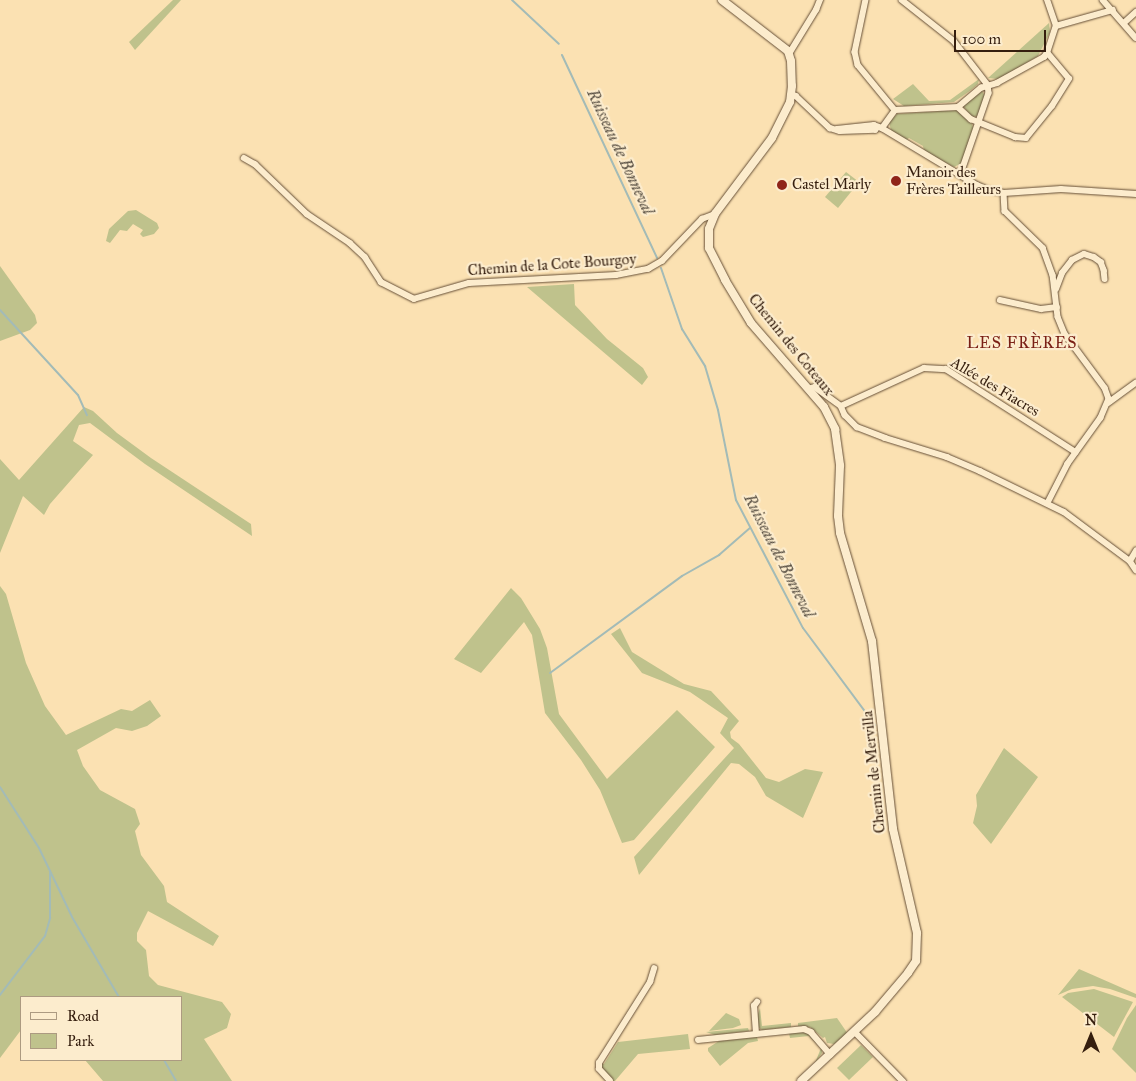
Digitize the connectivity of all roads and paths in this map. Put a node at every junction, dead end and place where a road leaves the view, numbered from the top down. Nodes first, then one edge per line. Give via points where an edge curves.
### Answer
1 (722, 0) edge
2 (820, 0) edge
3 (866, 0) edge
4 (902, 0) edge
5 (1048, 0) edge
6 (1103, 0) edge
7 (1113, 10) junction
8 (1136, 12) edge
9 (1125, 22) junction
10 (1056, 26) junction
11 (1136, 38) edge
12 (1047, 53) junction
13 (789, 54) junction
14 (988, 85) junction
15 (791, 95) junction
16 (958, 107) junction
17 (895, 110) junction
18 (980, 122) junction
19 (880, 127) junction
20 (244, 158) dead end
21 (961, 174) junction
22 (1004, 192) junction
23 (1136, 194) edge
24 (715, 214) junction
25 (1104, 279) dead end
26 (1055, 292) junction
27 (1000, 300) dead end
28 (1057, 308) junction
29 (1136, 383) edge
30 (808, 389) junction
31 (1108, 403) junction
32 (842, 406) junction
33 (830, 416) joint
34 (1076, 452) junction
35 (1048, 503) junction
36 (1136, 551) edge
37 (1130, 561) junction
38 (1136, 570) edge
39 (654, 969) dead end
40 (757, 1002) dead end
41 (855, 1032) junction
42 (756, 1034) junction
43 (698, 1040) dead end
44 (831, 1055) junction
45 (610, 1081) edge
46 (801, 1081) edge
47 (903, 1081) edge

1 - 13 street
2 - 13 street
3 - 17 street via 855,52 858,65
4 - 14 street via 954,41
5 - 10 street
6 - 7 street
7 - 9 street
7 - 10 street
8 - 9 street
9 - 11 street
10 - 12 street
12 - 14 street via 1038,61
12 - 18 street via 1069,79 1030,136 1022,139
13 - 15 street, Chemin des Coteaux
14 - 16 street
14 - 18 street via 989,93
15 - 19 street via 830,128
15 - 24 street, Chemin des Coteaux via 772,138
16 - 17 street
16 - 18 street via 971,119
17 - 19 street
18 - 21 street
19 - 21 street
20 - 24 street, Chemin de la Cote Bourgoy via 307,214 350,243 365,257 381,282 414,299 469,283 623,274 648,269 662,262 702,219
21 - 22 street via 977,185
22 - 23 street via 1061,189
22 - 26 street via 1005,211 1043,248 1053,275
24 - 30 street, Chemin des Coteaux via 708,235 714,260 751,322
25 - 26 street via 1101,262 1084,254 1072,260 1062,273
26 - 28 street
27 - 28 street via 1041,309
28 - 31 street via 1065,334 1105,388
29 - 31 street
30 - 32 street via 815,387
30 - 33 street, Chemin des Coteaux
31 - 34 street
32 - 34 street, Allée des Fiacres via 924,368 946,369
32 - 35 street via 845,415 857,427 947,457
33 - 41 street, Chemin de Mervilla via 840,453 840,533 872,642 893,829 914,916 918,948 916,961 908,973
34 - 35 street
35 - 37 street
36 - 37 street
37 - 38 street
39 - 45 street via 650,982 599,1064 599,1069
40 - 42 street via 754,1006
41 - 44 street, Chemin de Mervilla
41 - 47 street
42 - 43 street
42 - 44 street via 804,1029 811,1032
44 - 46 street, Chemin de Mervilla

